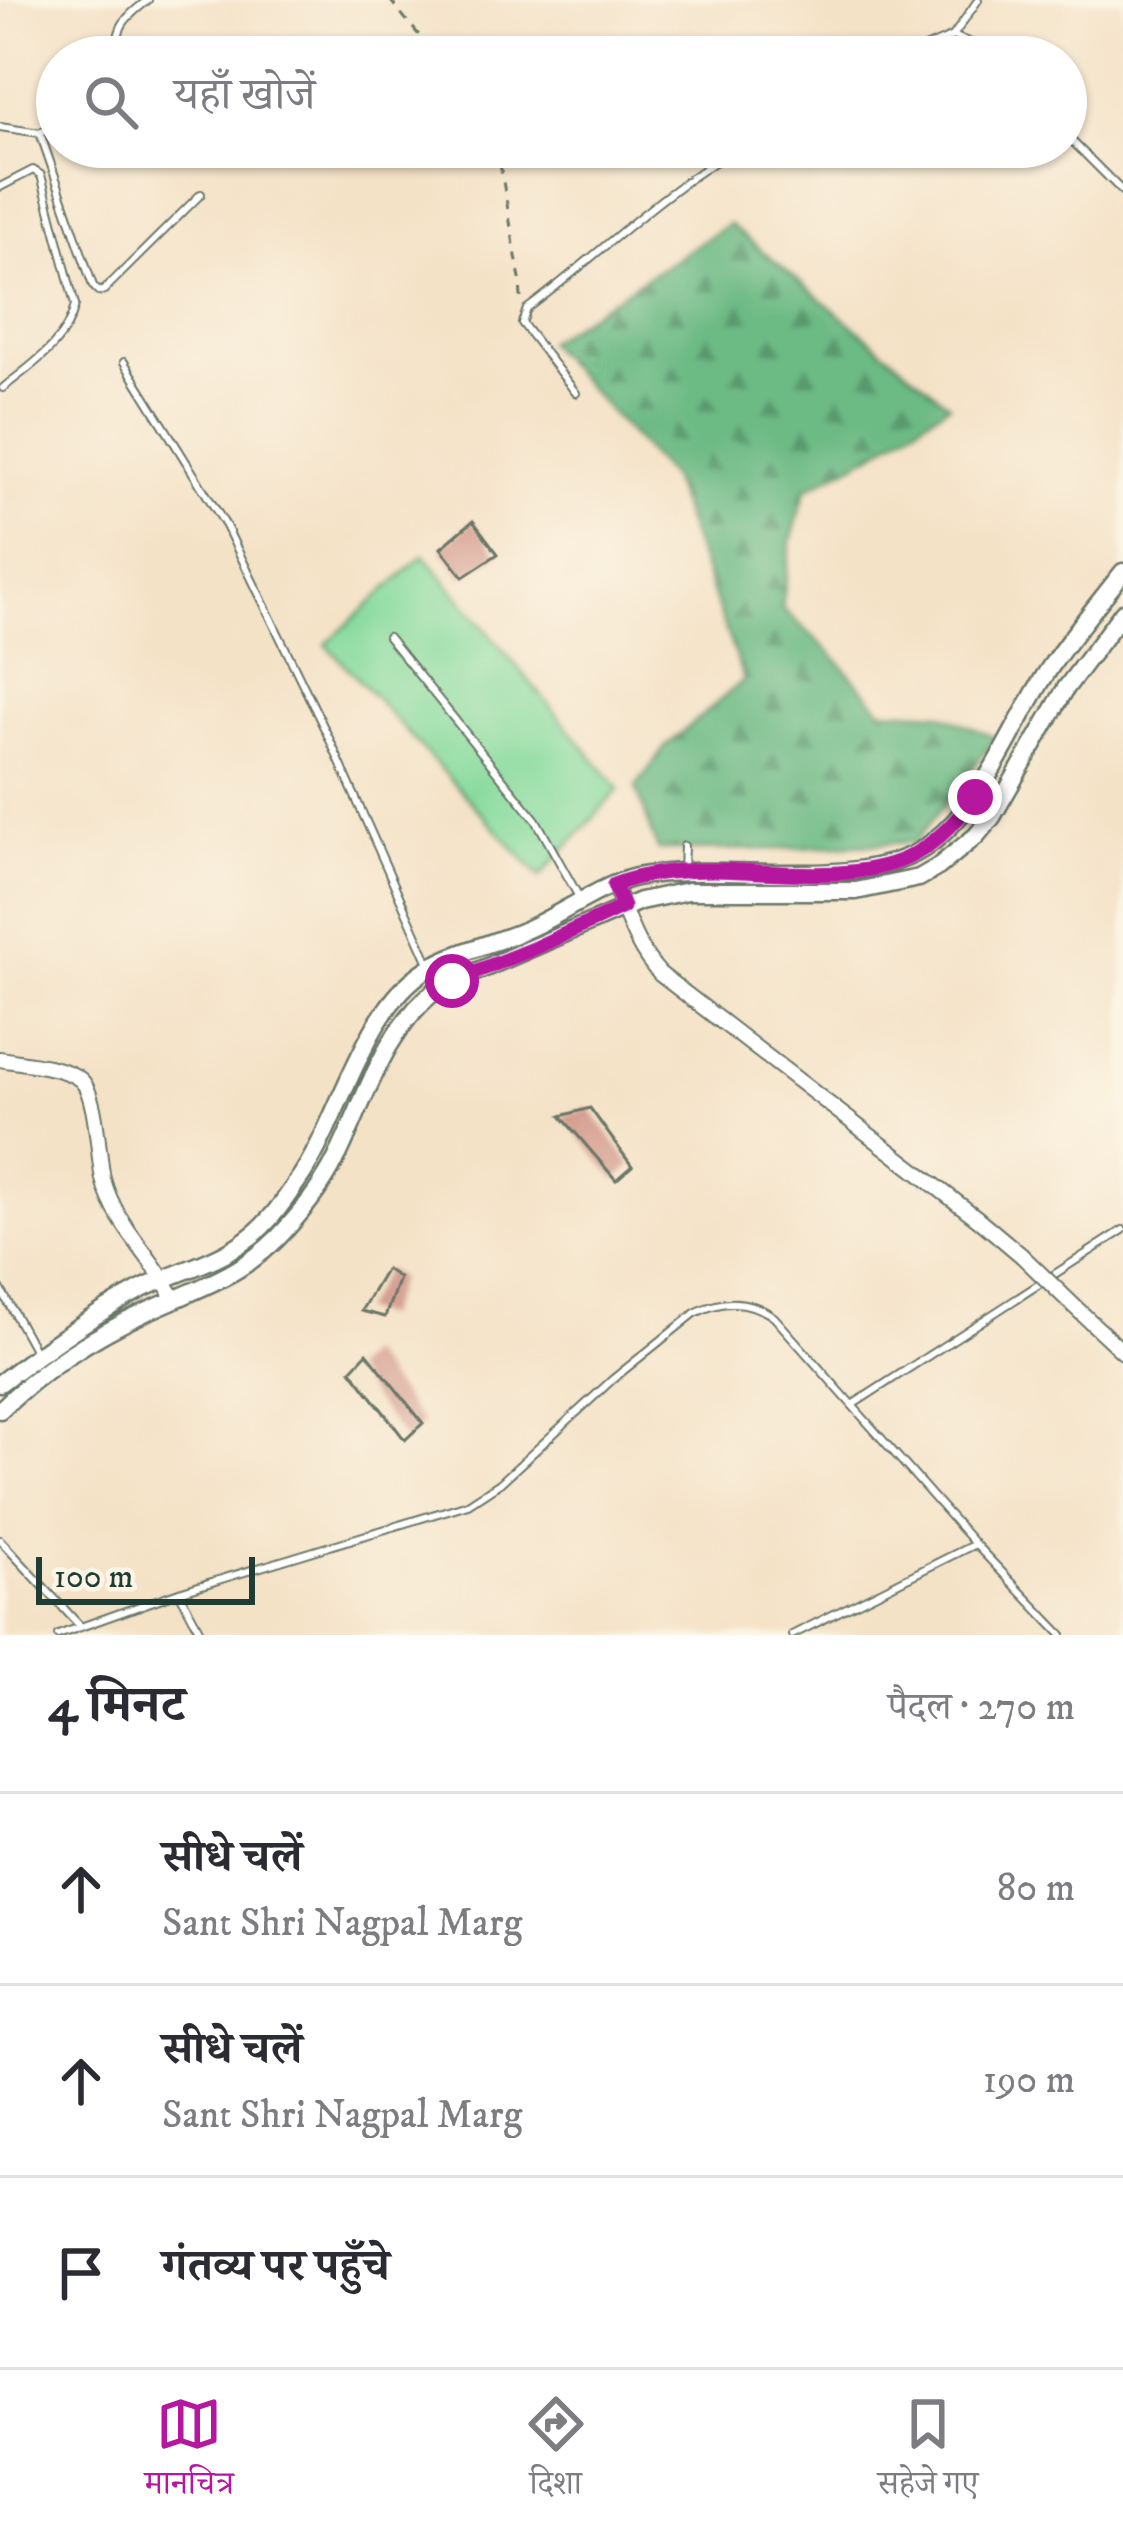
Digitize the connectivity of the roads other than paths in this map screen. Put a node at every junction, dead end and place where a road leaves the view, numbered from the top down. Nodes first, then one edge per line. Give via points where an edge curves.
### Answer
1 (148, 0) edge
2 (979, 0) edge
3 (117, 36) edge
4 (953, 36) edge
5 (0, 127) edge
6 (36, 132) edge
7 (1087, 156) edge
8 (52, 168) edge
9 (706, 168) edge
10 (0, 187) edge
11 (1123, 192) edge
12 (201, 194) dead end
13 (124, 362) dead end
14 (2, 388) edge
15 (576, 393) dead end
16 (1123, 572) edge
17 (1123, 612) edge
18 (388, 637) dead end
19 (684, 846) dead end
20 (683, 870) junction
21 (614, 885) junction
22 (581, 902) junction
23 (623, 907) junction
24 (430, 967) junction
25 (0, 1059) edge
26 (1123, 1230) edge
27 (164, 1278) junction
28 (0, 1288) edge
29 (174, 1300) junction
30 (1123, 1352) edge
31 (37, 1355) junction
32 (0, 1383) edge
33 (852, 1405) junction
34 (0, 1410) edge
35 (0, 1540) edge
36 (975, 1544) junction
37 (179, 1592) junction
38 (82, 1627) junction
39 (58, 1635) edge
40 (202, 1635) edge
41 (792, 1635) edge
42 (1062, 1635) edge

1 - 3 lane
2 - 4 lane
5 - 6 lane
7 - 11 lane
8 - 12 lane via 99,292
9 - 15 lane via 526,309 522,323
10 - 14 lane via 33,170 41,175 75,305 55,344
13 - 24 lane via 226,526
16 - 20 street via 1051,666 975,797 929,845 889,866 855,871
17 - 23 street via 1066,688 992,817 938,868 856,892 688,891
18 - 22 lane via 536,820
19 - 20 lane
20 - 21 street
21 - 22 street
21 - 23 street
22 - 24 street
23 - 29 street via 428,997 394,1036 333,1166 290,1225 233,1274
23 - 30 street, bridge via 660,974 977,1218
24 - 27 street via 382,1018 321,1143 275,1212 223,1254
25 - 27 street via 70,1073 87,1088 113,1207
26 - 33 lane
27 - 29 street
27 - 31 street
28 - 31 lane
29 - 34 street via 110,1330
31 - 32 street
33 - 36 lane
33 - 37 lane via 762,1309 736,1302 706,1308 468,1504
35 - 38 lane
36 - 41 lane
36 - 42 lane
37 - 38 lane
37 - 40 lane
38 - 39 lane

